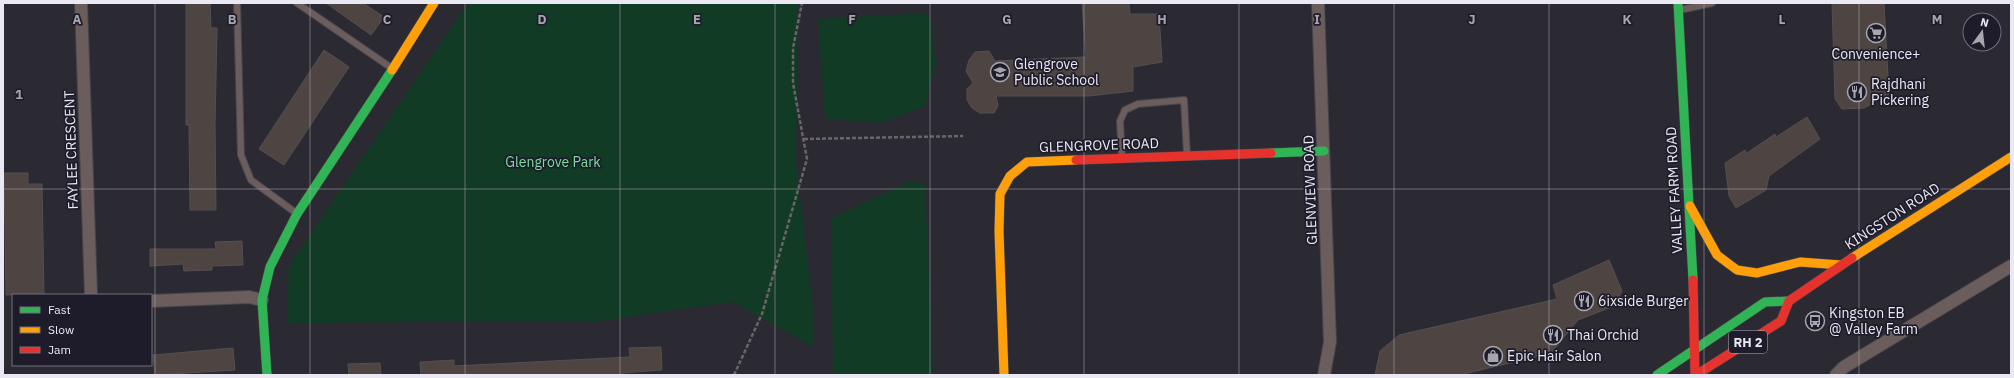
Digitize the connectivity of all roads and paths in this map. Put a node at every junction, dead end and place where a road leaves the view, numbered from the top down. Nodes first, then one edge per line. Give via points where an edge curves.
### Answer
1 (81, 3) edge
2 (237, 3) edge
3 (297, 3) edge
4 (434, 3) edge
5 (802, 3) edge
6 (1318, 3) edge
7 (1712, 3) edge
8 (1678, 7) edge
9 (393, 69) junction
10 (963, 136) dead end
11 (804, 139) junction
12 (1324, 152) junction
13 (1187, 156) junction
14 (1122, 158) junction
15 (2011, 158) edge
16 (1690, 206) junction
17 (297, 214) junction
18 (1841, 265) junction
19 (2011, 266) edge
20 (91, 294) edge
21 (262, 300) junction
22 (152, 301) edge
23 (1789, 301) junction
24 (1695, 349) junction
25 (267, 375) edge
26 (734, 375) edge
27 (1004, 375) edge
28 (1324, 375) edge
29 (1656, 375) edge
30 (1696, 375) edge
31 (1836, 375) edge

1 - 20 street, FAYLEE CRESCENT
2 - 17 lane via 241,155 251,180
3 - 9 lane
4 - 9 street
5 - 11 path via 793,48 792,83
6 - 12 street, GLENVIEW ROAD
7 - 8 lane
8 - 16 street, VALLEY FARM ROAD via 1684,143
9 - 17 street
10 - 11 path
11 - 26 path via 807,159 762,314
12 - 13 street, GLENGROVE ROAD
12 - 28 street, GLENVIEW ROAD via 1330,342
13 - 14 street, GLENGROVE ROAD
13 - 14 lane via 1184,100 1138,104 1125,110 1120,121
14 - 27 street, GLENGROVE ROAD via 1027,162 1010,176 1000,194 998,231
15 - 18 street, KINGSTON ROAD
16 - 18 street via 1717,255 1737,270 1757,273 1800,262
16 - 24 street, VALLEY FARM ROAD
17 - 21 street via 270,267
18 - 23 street, KINGSTON ROAD
19 - 31 street via 1844,367
21 - 22 street via 249,298
21 - 25 street
23 - 24 street, RH 2 via 1765,302
23 - 30 street, RH 2 via 1781,321
24 - 29 street, RH 2
24 - 30 street, VALLEY FARM ROAD

